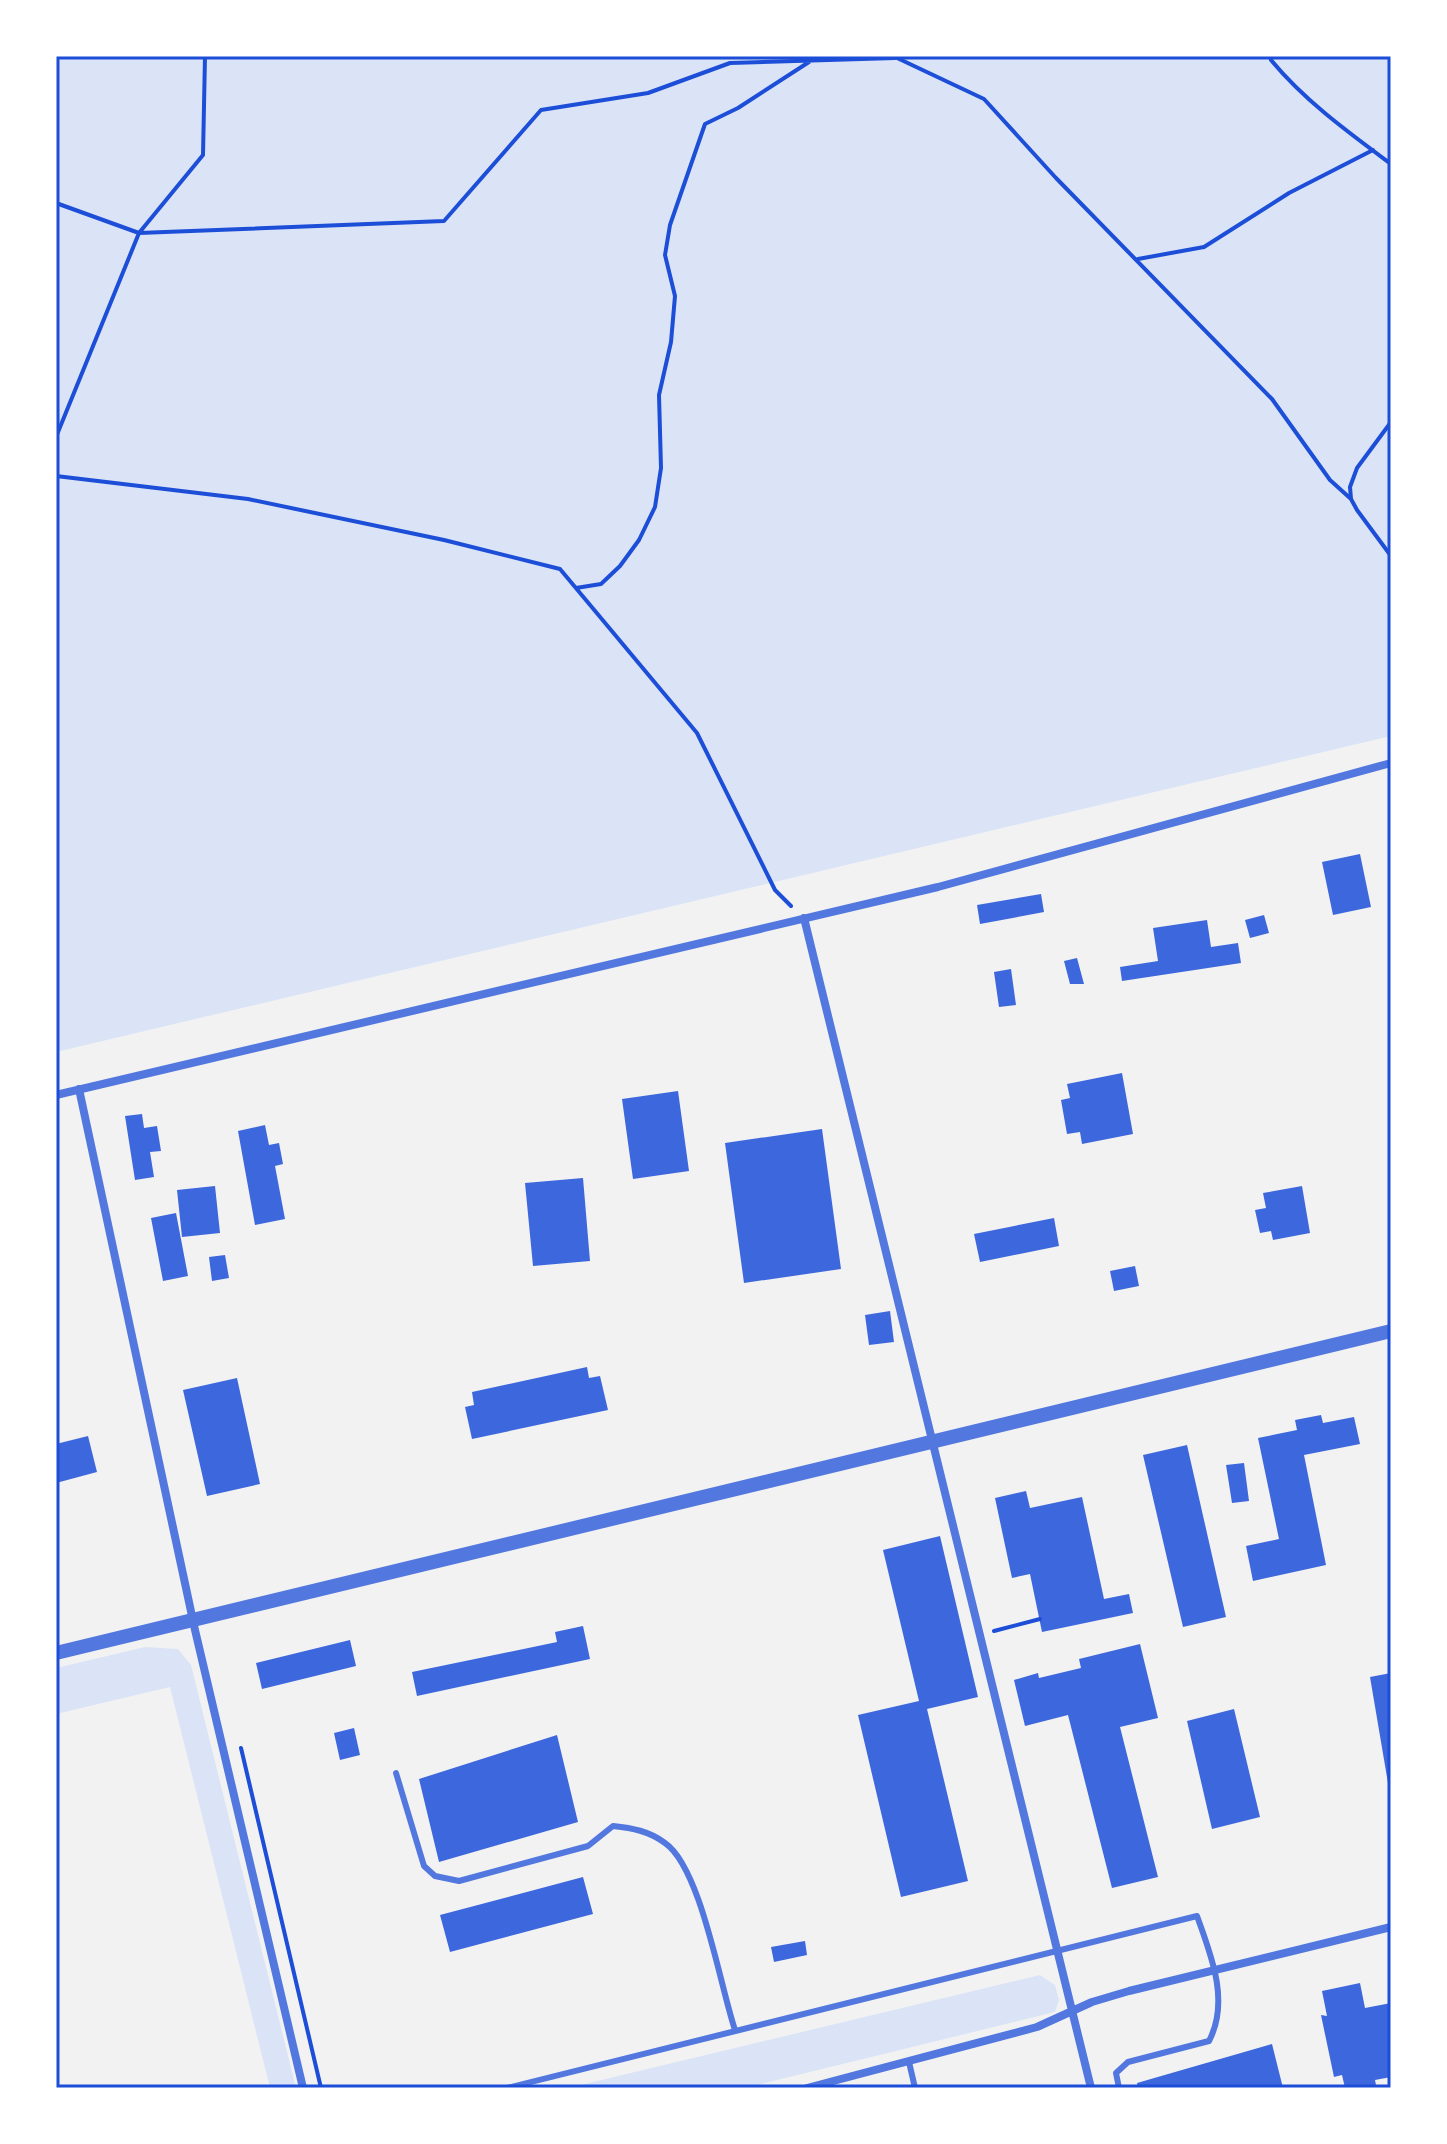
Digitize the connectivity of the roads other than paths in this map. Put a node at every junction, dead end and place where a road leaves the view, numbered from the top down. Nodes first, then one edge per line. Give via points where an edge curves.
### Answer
1 (1391, 763) edge
2 (804, 918) junction
3 (79, 1089) junction
4 (56, 1095) edge
5 (1391, 1331) edge
6 (933, 1441) junction
7 (193, 1620) junction
8 (56, 1653) edge
9 (396, 1773) dead end
10 (1391, 1927) edge
11 (1056, 1949) junction
12 (1216, 1970) junction
13 (1072, 2011) junction
14 (735, 2030) junction
15 (909, 2062) junction
16 (303, 2088) edge
17 (507, 2088) edge
18 (807, 2088) edge
19 (915, 2088) edge
20 (1091, 2088) edge
21 (1119, 2088) edge

1 - 2 street via 953,883
2 - 3 street
2 - 6 street
3 - 4 street
3 - 7 street
5 - 6 street
6 - 7 street
6 - 11 street
7 - 8 street
7 - 16 street
9 - 14 lane via 424,1866 435,1876 459,1881 574,1850 613,1826 637,1828 667,1844 688,1874 706,1923
10 - 12 street
11 - 12 lane via 1197,1916
11 - 13 street
11 - 14 lane
12 - 13 street
12 - 21 lane via 1218,2024 1209,2041 1128,2062 1116,2073
13 - 15 street via 1037,2027
13 - 20 street
14 - 17 lane
15 - 18 street
15 - 19 lane

